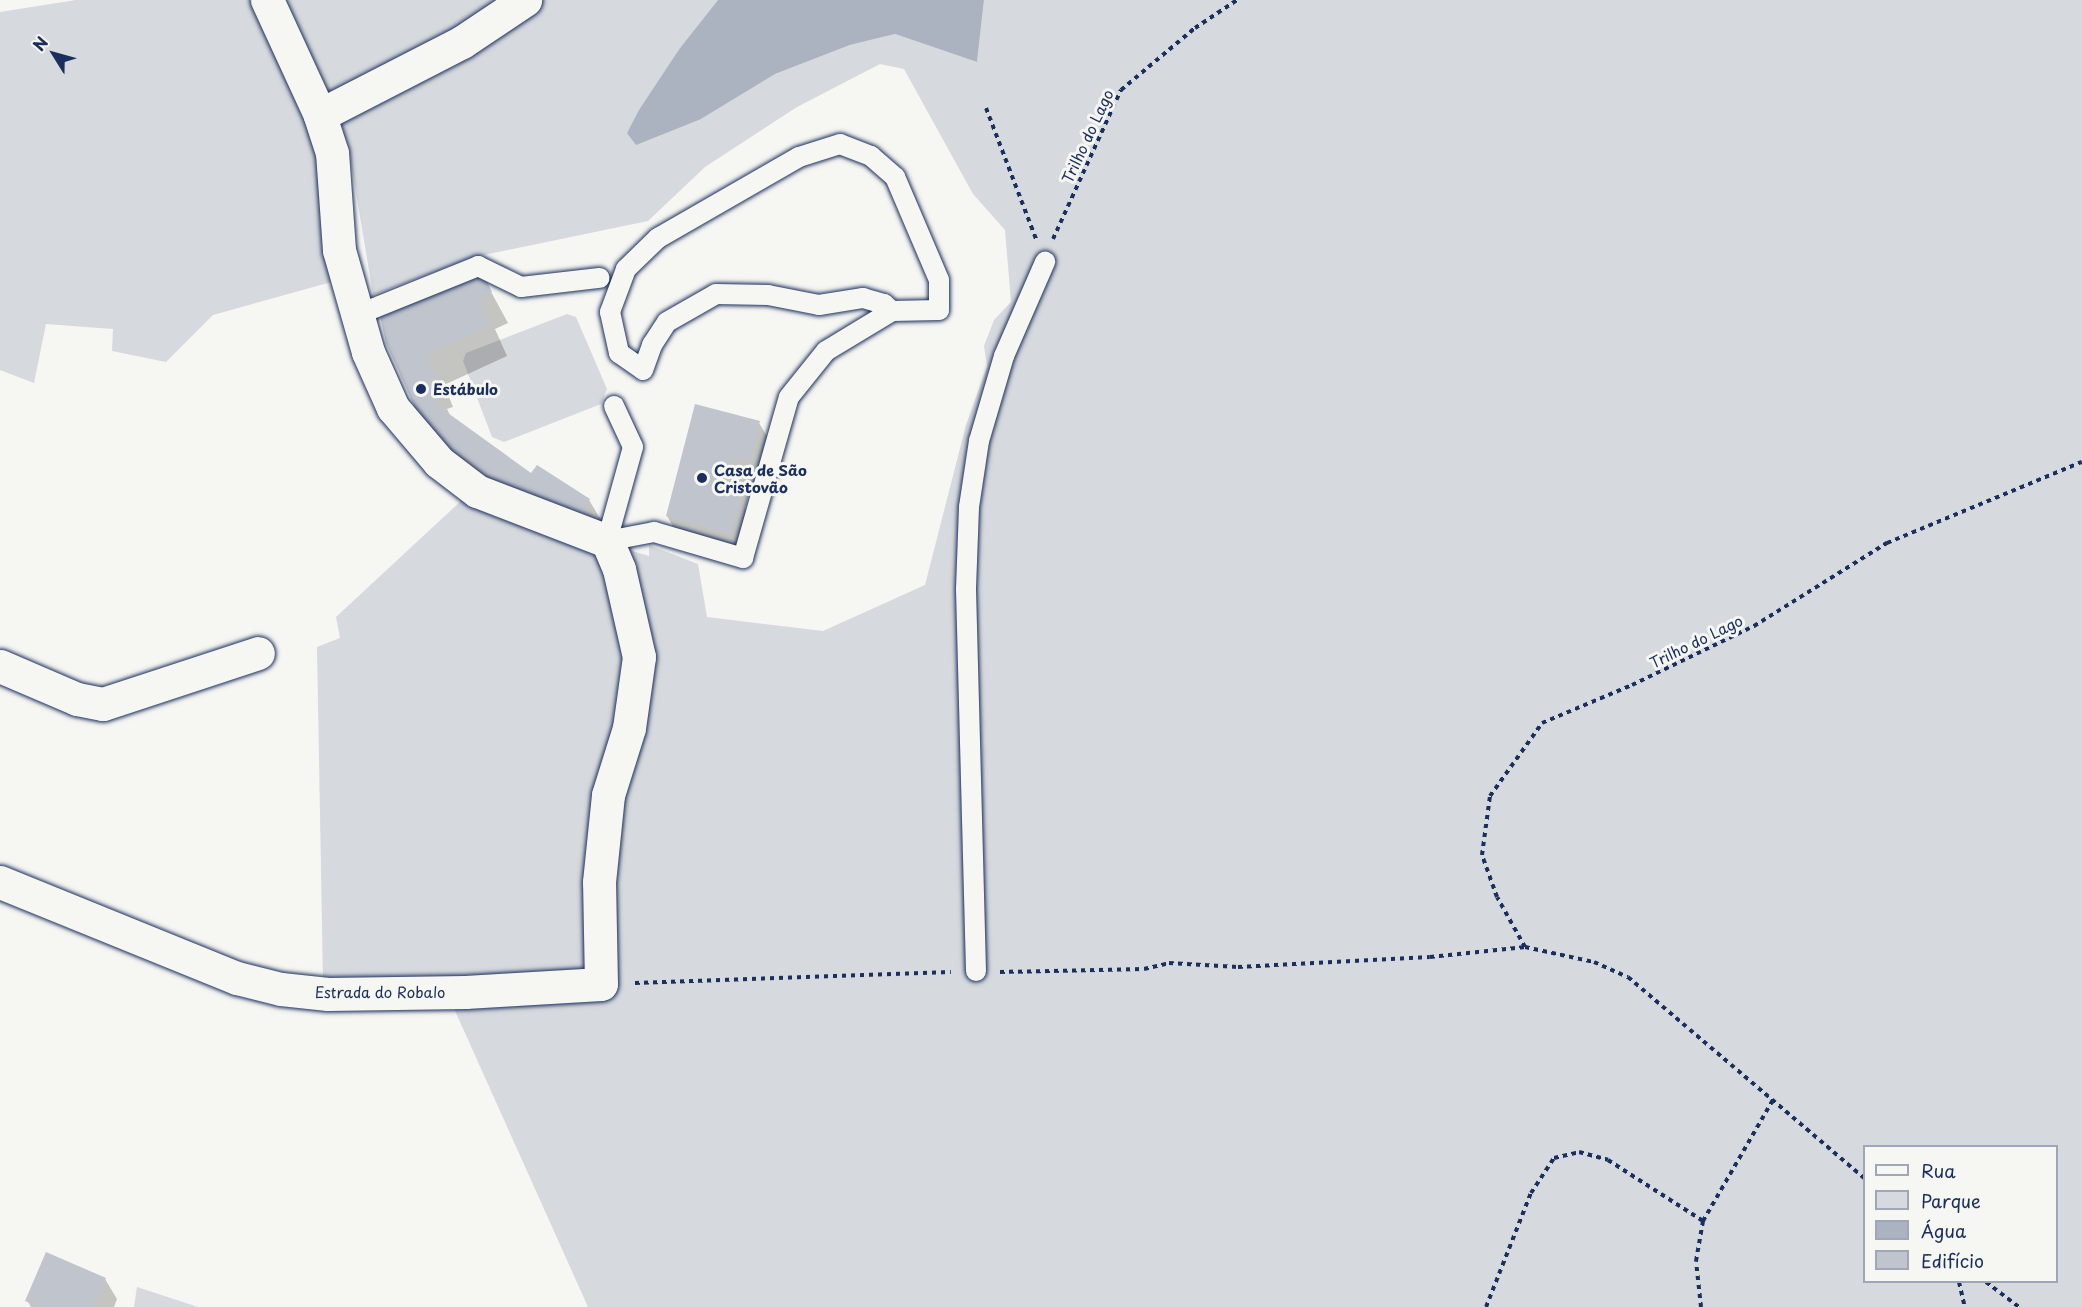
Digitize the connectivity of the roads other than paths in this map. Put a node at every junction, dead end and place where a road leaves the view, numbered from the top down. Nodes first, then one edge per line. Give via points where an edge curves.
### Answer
1 (267, 0) edge
2 (525, 0) edge
3 (320, 115) junction
4 (1045, 262) road end
5 (599, 278) dead end
6 (892, 311) junction
7 (357, 315) junction
8 (614, 406) dead end
9 (607, 541) junction
10 (258, 653) dead end
11 (0, 666) edge
12 (0, 882) edge
13 (976, 971) road end

1 - 3 street
2 - 3 street via 462,42
3 - 7 street via 332,153 339,250
4 - 13 lane via 1004,356 979,441 969,507 966,589
5 - 7 lane via 521,287 478,266
6 - 6 lane via 884,304 863,298 819,306 768,295 716,294 667,322 652,345 643,370 619,353 610,312 626,269 658,238 799,157 840,144 870,156 895,177 939,280 939,310
6 - 9 lane via 826,351 789,398 743,558 654,532
7 - 9 street via 368,352 393,408 439,462 477,490
8 - 9 lane via 633,447
9 - 12 street, Estrada do Robalo via 619,569 639,657 629,728 608,795 599,882 601,984 465,992 328,994 281,989 237,978
10 - 11 street via 103,704 77,699

